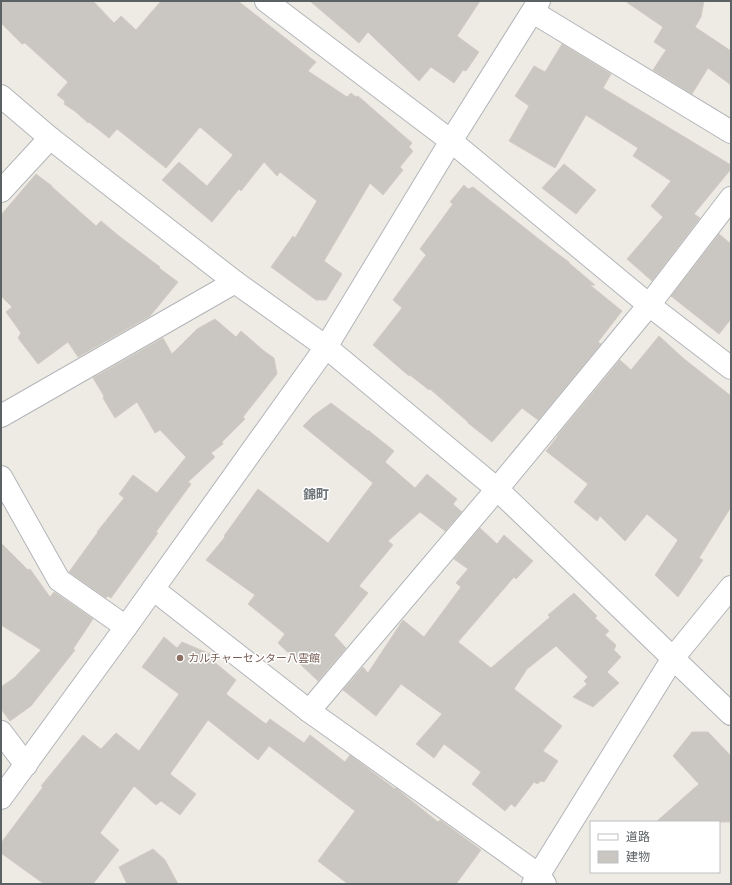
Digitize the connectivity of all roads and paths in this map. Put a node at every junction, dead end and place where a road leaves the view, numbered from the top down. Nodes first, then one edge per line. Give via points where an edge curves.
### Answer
1 (266, 1) edge
2 (536, 6) edge
3 (1, 96) edge
4 (731, 132) edge
5 (50, 138) junction
6 (451, 141) junction
7 (1, 192) edge
8 (731, 198) edge
9 (235, 282) junction
10 (649, 305) junction
11 (326, 347) junction
12 (731, 368) edge
13 (1, 416) edge
14 (1, 477) edge
15 (497, 489) junction
16 (731, 587) edge
17 (152, 589) junction
18 (126, 627) junction
19 (674, 658) junction
20 (309, 711) junction
21 (731, 714) edge
22 (1, 732) edge
23 (26, 765) junction
24 (1, 798) edge
25 (539, 881) edge

1 - 6 street
2 - 4 street
2 - 6 street
3 - 5 street
5 - 7 street
5 - 9 street
6 - 10 street
6 - 11 street
8 - 10 street
9 - 11 street
9 - 13 street
10 - 12 street
10 - 15 street
11 - 15 street
11 - 17 street
14 - 18 street via 59,580
15 - 19 street
15 - 20 street
16 - 19 street
17 - 18 street
17 - 20 street
18 - 23 street
19 - 21 street
19 - 25 street
20 - 25 street
22 - 23 street
23 - 24 street

